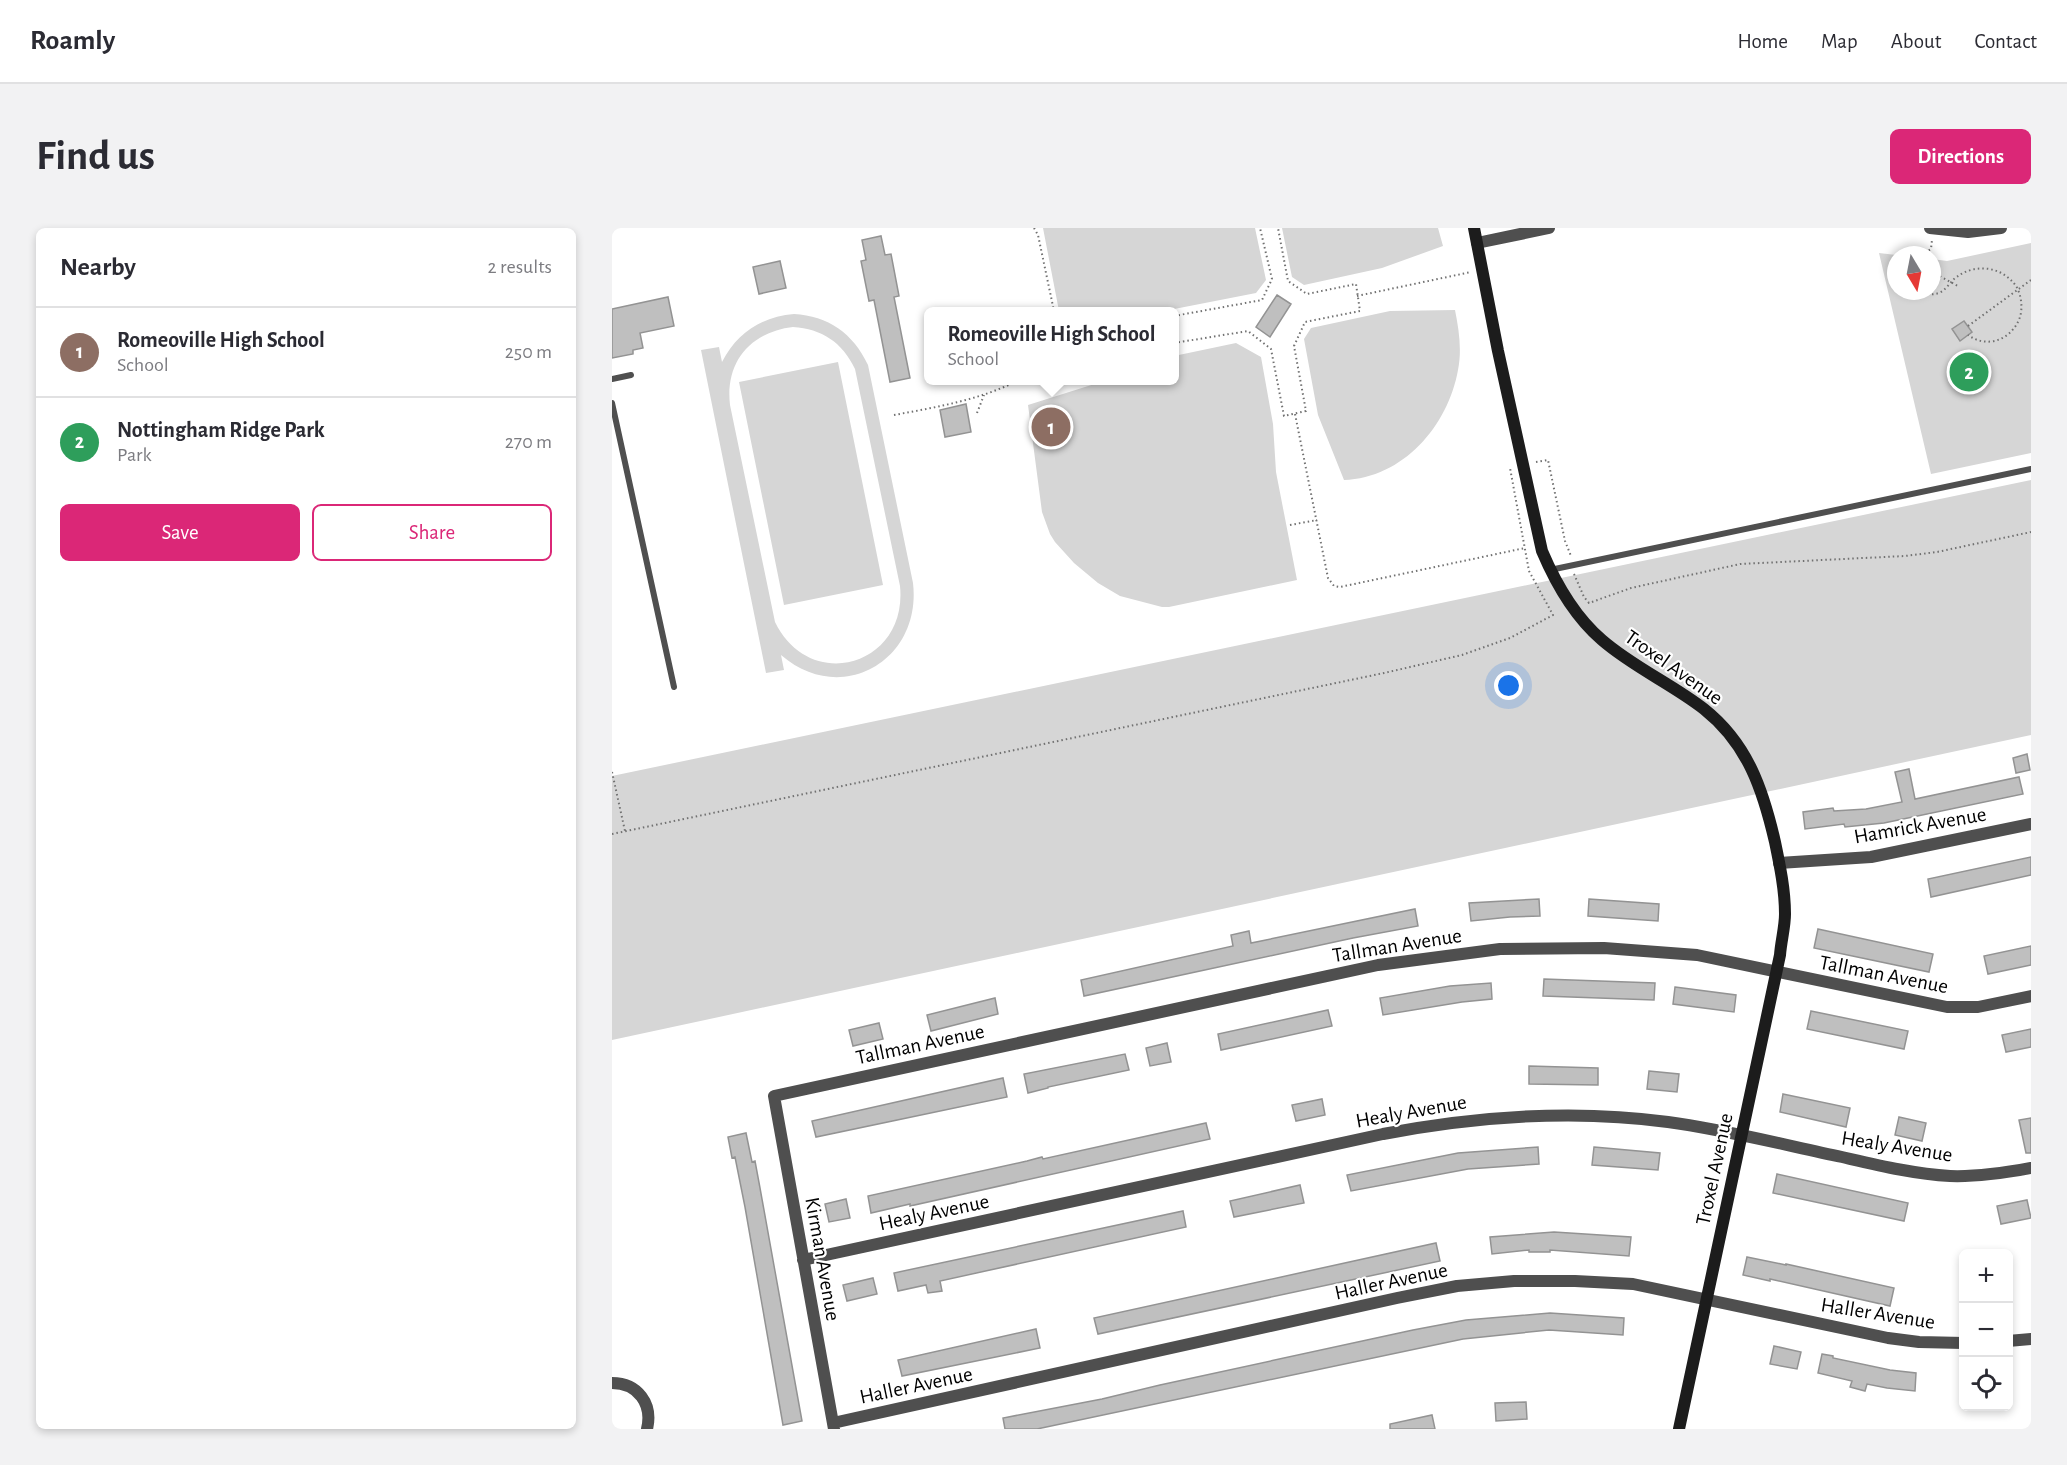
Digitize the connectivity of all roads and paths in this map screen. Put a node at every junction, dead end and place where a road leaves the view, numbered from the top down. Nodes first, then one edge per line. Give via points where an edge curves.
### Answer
1 (1034, 228) edge
2 (1260, 228) edge
3 (1278, 228) edge
4 (1474, 228) edge
5 (1549, 228) edge
6 (1930, 228) edge
7 (2001, 228) edge
8 (1935, 229) edge
9 (1477, 243) junction
10 (1932, 246) edge
11 (1483, 270) junction
12 (1941, 276) edge
13 (2031, 280) edge
14 (1952, 281) junction
15 (1958, 286) dead end
16 (2018, 290) junction
17 (1941, 292) edge
18 (1357, 296) junction
19 (1053, 307) edge
20 (1179, 315) edge
21 (1968, 326) dead end
22 (1968, 335) dead end
23 (1179, 342) edge
24 (631, 375) dead end
25 (612, 379) edge
26 (1009, 385) edge
27 (984, 395) junction
28 (612, 404) edge
29 (977, 413) dead end
30 (1295, 414) junction
31 (894, 415) dead end
32 (1525, 465) junction
33 (2031, 469) edge
34 (1317, 520) junction
35 (1290, 525) dead end
36 (2031, 532) edge
37 (1525, 548) junction
38 (1572, 566) junction
39 (1550, 570) junction
40 (674, 687) dead end
41 (612, 772) edge
42 (2031, 824) edge
43 (625, 832) junction
44 (612, 834) edge
45 (1779, 863) junction
46 (1776, 972) junction
47 (2031, 996) edge
48 (774, 1096) joint
49 (1742, 1135) junction
50 (2031, 1168) edge
51 (803, 1260) junction
52 (1706, 1299) junction
53 (2031, 1339) edge
54 (2013, 1341) edge
55 (1959, 1343) edge
56 (612, 1383) edge
57 (834, 1426) edge
58 (647, 1429) edge
59 (1679, 1429) edge

1 - 19 path
2 - 20 path via 1272,279 1262,300
3 - 18 path via 1288,281 1307,294 1356,284
4 - 9 street, Troxel Avenue
5 - 9 street
6 - 8 street
7 - 8 street via 1968,232
8 - 10 path
9 - 11 street, Troxel Avenue
11 - 18 path
11 - 32 street, Troxel Avenue
12 - 14 path
13 - 16 path
14 - 15 path
14 - 16 path via 1979,268 1994,269 2007,276
14 - 17 path
16 - 21 path
16 - 22 path via 2020,316 2002,339 1988,343
18 - 30 path via 1360,310 1305,322 1294,346 1306,411
23 - 30 path via 1248,332 1271,350 1284,416
24 - 25 lane
26 - 27 path
27 - 29 path
27 - 31 path
28 - 40 lane
30 - 34 path
32 - 37 path via 1509,468
32 - 38 path via 1548,460
32 - 39 street, Troxel Avenue via 1542,551
33 - 38 lane
34 - 35 path
34 - 37 path via 1328,578 1340,587
36 - 38 path via 1905,556 1731,566 1631,588 1589,603 1575,580
37 - 43 path via 1529,571 1553,615 1510,638 1462,655
38 - 39 lane
39 - 45 street, Troxel Avenue via 1586,624 1604,641 1704,709 1730,735 1761,790
41 - 43 path
42 - 45 street, Hamrick Avenue via 1870,857
43 - 44 path
45 - 46 street, Troxel Avenue via 1785,916
46 - 47 street, Tallman Avenue via 1947,1007 1978,1007
46 - 48 street, Tallman Avenue via 1697,955 1604,948 1508,949 1425,958
46 - 49 street, Troxel Avenue
48 - 51 street, Kirman Avenue
49 - 50 street, Healy Avenue via 1928,1173 1976,1176
49 - 51 street, Healy Avenue via 1669,1122 1589,1116 1465,1121 1383,1134
49 - 52 street, Troxel Avenue
51 - 57 street, Kirman Avenue
52 - 55 street, Haller Avenue via 1888,1338
52 - 57 street, Haller Avenue via 1633,1284 1514,1281 1457,1286
52 - 59 street, Troxel Avenue
53 - 54 street
56 - 58 street via 630,1386 643,1397 649,1412

